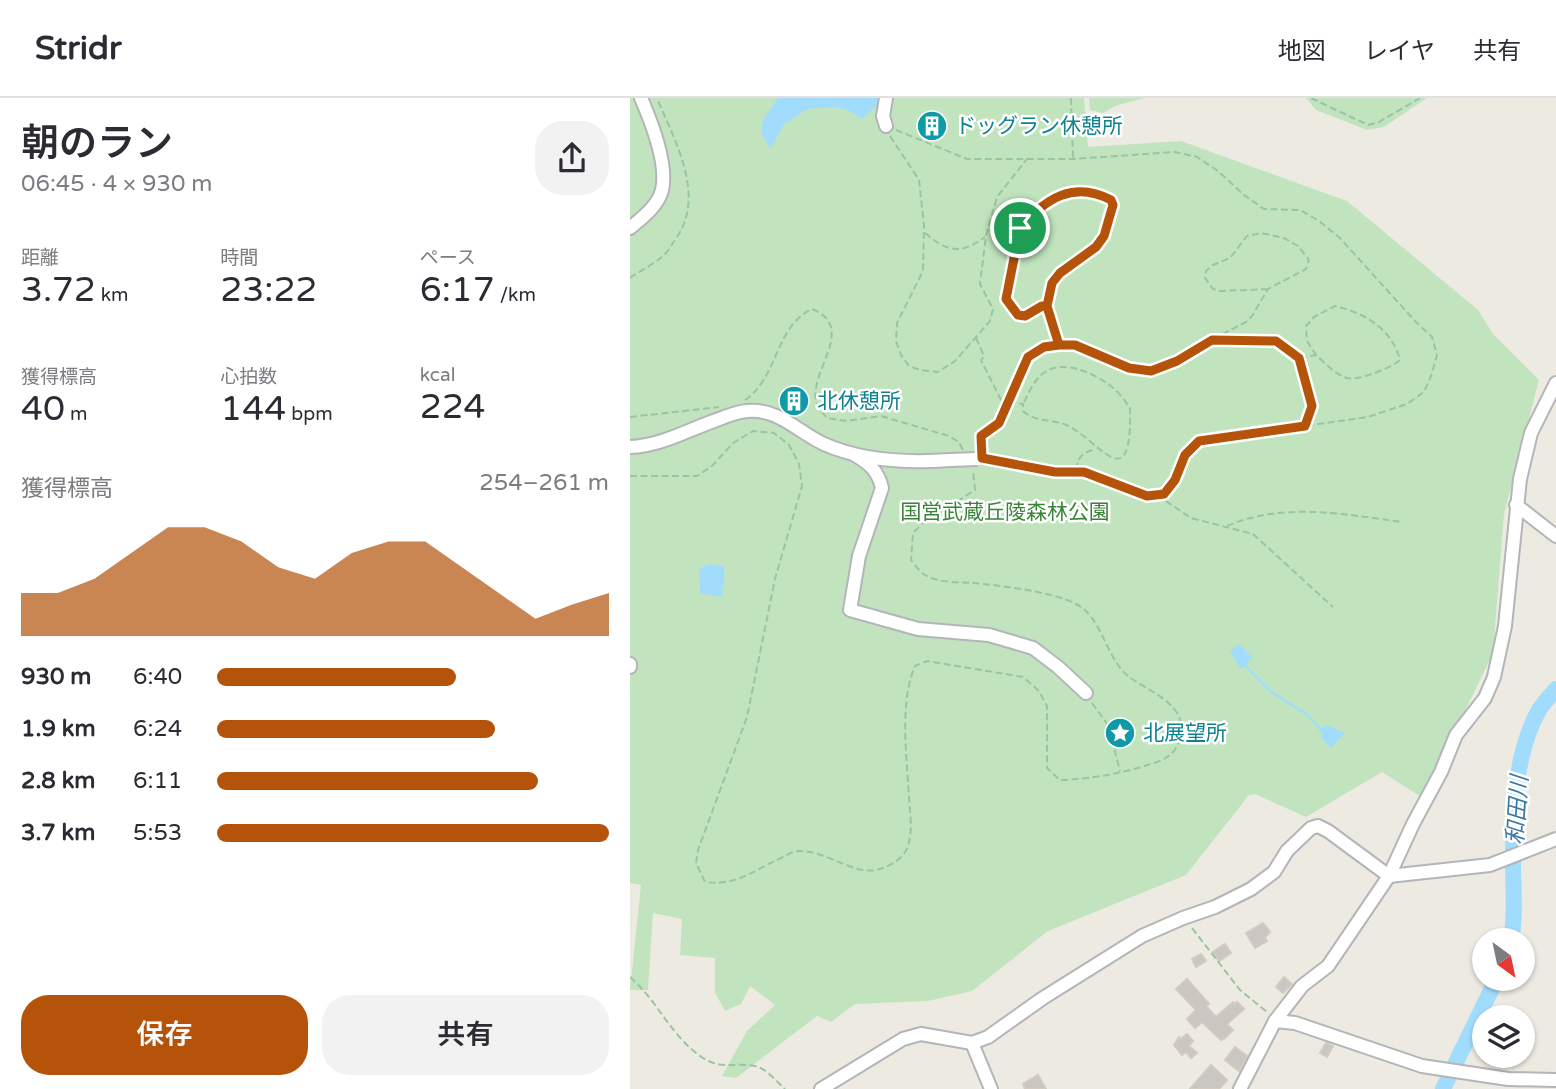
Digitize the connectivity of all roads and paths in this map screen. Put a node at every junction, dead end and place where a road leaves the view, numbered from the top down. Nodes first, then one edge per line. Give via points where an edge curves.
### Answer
1 (641, 98) edge
2 (886, 98) edge
3 (1071, 98) edge
4 (1311, 98) edge
5 (1420, 98) edge
6 (886, 126) junction
7 (1027, 159) junction
8 (1073, 159) junction
9 (630, 228) edge
10 (924, 232) junction
11 (986, 236) junction
12 (1268, 289) junction
13 (1047, 306) junction
14 (975, 337) junction
15 (1212, 340) junction
16 (1059, 345) junction
17 (1316, 355) junction
18 (1299, 358) junction
19 (1556, 383) edge
20 (1008, 402) junction
21 (1023, 404) junction
22 (1005, 408) junction
23 (1305, 426) junction
24 (630, 447) edge
25 (1097, 449) junction
26 (855, 455) junction
27 (979, 459) junction
28 (1075, 472) junction
29 (1156, 495) junction
30 (1517, 505) junction
31 (1401, 522) dead end
32 (1226, 527) junction
33 (1556, 536) edge
34 (1333, 607) dead end
35 (1086, 693) joint
36 (1120, 772) dead end
37 (1556, 839) edge
38 (1389, 876) junction
39 (1183, 918) junction
40 (630, 978) edge
41 (1275, 1021) junction
42 (972, 1043) junction
43 (1556, 1080) edge
44 (785, 1089) edge
45 (821, 1089) edge
46 (991, 1089) edge
47 (1240, 1089) edge

1 - 9 street via 663,166 662,191
2 - 6 street
3 - 8 path
4 - 5 path via 1368,125
6 - 7 path via 967,159
6 - 10 path via 919,180
7 - 8 path
7 - 11 path via 997,197
8 - 23 path via 1175,152 1197,157 1264,209 1300,210 1319,221 1432,337 1437,355 1431,376 1424,392 1407,404 1367,417
10 - 11 path via 956,250 973,246
10 - 14 path via 923,271 897,323 901,355 909,366 938,372 955,362
11 - 14 path via 980,284 993,310 990,321
12 - 12 path via 1306,269 1309,260 1284,238 1261,233 1247,236 1230,258 1206,271 1213,289
12 - 15 path via 1246,322
13 - 13 path via 1052,283 1060,273 1104,236 1111,200 1087,190 1068,192 1046,203 1020,228 1006,299 1018,315
13 - 16 path
14 - 22 path
15 - 16 path via 1151,371 1129,368 1075,345
15 - 18 path via 1276,341
16 - 20 path via 1044,347 1028,357
17 - 17 path via 1345,378 1354,379 1400,360 1382,327 1335,306 1306,326 1307,341
17 - 18 path
18 - 23 path via 1312,406
19 - 30 street via 1531,433
20 - 21 path
20 - 22 path
21 - 25 path via 1031,418 1064,424
21 - 25 path via 1045,372 1060,366 1112,387 1130,408 1129,446 1115,459
22 - 27 path via 999,423 981,436
23 - 29 path via 1199,441 1185,455 1164,494
24 - 26 street via 649,446 748,410 782,417 822,443
25 - 28 path via 1083,453
26 - 27 street, bridge via 922,462
26 - 35 street via 870,464 882,488 859,556 850,610 918,629 989,635 1033,648
27 - 28 path
28 - 29 path
29 - 32 path via 1191,518
30 - 33 street
30 - 38 street via 1505,626 1494,677 1485,698 1456,735
31 - 32 path via 1296,512 1245,519
32 - 34 path via 1253,534
35 - 36 path via 1108,725
37 - 38 street via 1490,865
38 - 39 street via 1328,831 1311,828 1287,851 1275,872 1259,884
38 - 41 street via 1328,966 1302,986
39 - 41 path via 1223,970
39 - 42 street via 1142,936 1009,1024
40 - 44 path via 705,1060 722,1066 756,1067
41 - 43 street via 1295,1023 1422,1066 1508,1079
41 - 47 street
42 - 45 street via 921,1034 903,1039
42 - 46 street

